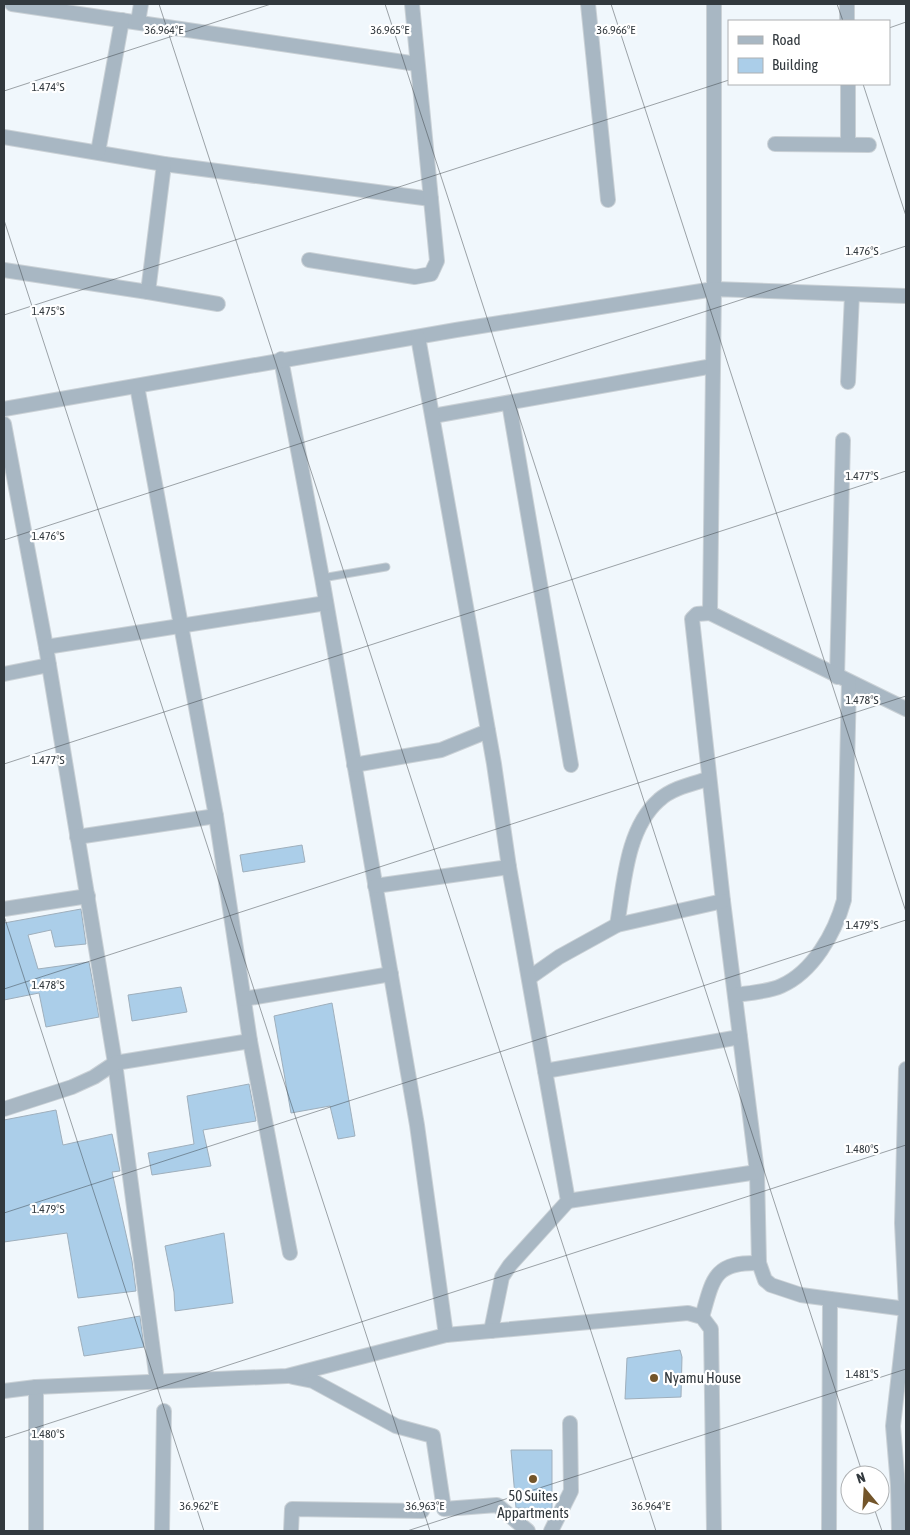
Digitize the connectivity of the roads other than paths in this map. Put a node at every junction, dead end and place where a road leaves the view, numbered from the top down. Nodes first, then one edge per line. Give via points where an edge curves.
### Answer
1 (12, 4) edge
2 (141, 4) edge
3 (412, 4) edge
4 (588, 4) edge
5 (714, 4) edge
6 (847, 4) edge
7 (122, 20) junction
8 (847, 20) edge
9 (138, 22) junction
10 (417, 64) junction
11 (848, 85) edge
12 (4, 137) edge
13 (848, 143) junction
14 (774, 144) dead end
15 (870, 145) dead end
16 (98, 152) junction
17 (164, 164) junction
18 (431, 199) junction
19 (608, 200) dead end
20 (309, 260) dead end
21 (4, 270) edge
22 (714, 289) junction
23 (148, 292) junction
24 (852, 295) junction
25 (906, 296) edge
26 (218, 304) dead end
27 (418, 337) junction
28 (281, 359) junction
29 (713, 366) junction
30 (848, 382) dead end
31 (138, 386) junction
32 (509, 403) junction
33 (4, 409) edge
34 (433, 416) junction
35 (4, 424) edge
36 (843, 440) dead end
37 (386, 567) dead end
38 (322, 578) junction
39 (326, 603) junction
40 (710, 613) junction
41 (181, 626) junction
42 (46, 647) junction
43 (49, 665) junction
44 (4, 674) edge
45 (843, 680) junction
46 (906, 709) edge
47 (488, 731) junction
48 (570, 765) dead end
49 (354, 766) junction
50 (708, 779) junction
51 (216, 816) junction
52 (77, 837) junction
53 (510, 867) junction
54 (375, 886) junction
55 (88, 896) junction
56 (723, 901) junction
57 (4, 909) edge
58 (617, 925) junction
59 (391, 974) junction
60 (529, 978) junction
61 (735, 995) junction
62 (244, 1000) junction
63 (740, 1037) junction
64 (250, 1041) junction
65 (115, 1063) junction
66 (906, 1069) edge
67 (545, 1071) junction
68 (4, 1109) edge
69 (757, 1172) junction
70 (568, 1200) junction
71 (290, 1253) dead end
72 (759, 1263) junction
73 (830, 1299) junction
74 (906, 1309) edge
75 (702, 1317) junction
76 (491, 1330) junction
77 (446, 1335) junction
78 (287, 1376) junction
79 (158, 1381) junction
80 (36, 1387) junction
81 (4, 1391) edge
82 (164, 1411) dead end
83 (570, 1423) dead end
84 (422, 1511) dead end
85 (36, 1531) edge
86 (162, 1531) edge
87 (291, 1531) edge
88 (528, 1531) edge
89 (551, 1531) edge
90 (714, 1531) edge
91 (829, 1531) edge
92 (899, 1531) edge

1 - 7 street
2 - 9 street
3 - 10 street
4 - 19 street
5 - 22 street
6 - 8 street
7 - 9 street
7 - 16 street
9 - 10 street
10 - 18 street
11 - 13 street
12 - 16 street
13 - 14 street
13 - 15 street
16 - 17 street
17 - 18 street
17 - 23 street
18 - 20 street via 437,261 431,274 415,277
21 - 23 street
22 - 24 street
22 - 27 street
22 - 29 street
23 - 26 street
24 - 25 street
24 - 30 street
27 - 28 street
27 - 34 street
28 - 31 street
28 - 38 street
29 - 32 street
29 - 40 street
31 - 33 street
31 - 41 street
32 - 34 street
32 - 48 street
34 - 47 street
35 - 42 street
36 - 45 street
37 - 38 lane
38 - 39 street
39 - 41 street
39 - 49 street
40 - 45 street
40 - 50 street via 697,614 691,627
41 - 42 street
41 - 51 street
42 - 43 street
43 - 44 street
43 - 52 street
45 - 46 street
45 - 61 street via 844,900 840,913 810,965 796,978 779,987
47 - 49 street via 441,750
47 - 53 street
49 - 54 street
50 - 56 street
50 - 58 street via 678,789 660,799 648,812 628,861
51 - 52 street
51 - 62 street
52 - 55 street
53 - 54 street
53 - 60 street
54 - 59 street
55 - 57 street
55 - 65 street
56 - 58 street
56 - 61 street
58 - 60 street via 559,957
59 - 62 street
59 - 77 street via 417,1125
60 - 67 street
61 - 63 street
62 - 64 street
63 - 67 street
63 - 69 street
64 - 65 street
64 - 71 street
65 - 68 street via 72,1087
65 - 79 street
66 - 74 street via 902,1223
67 - 70 street
69 - 70 street
69 - 72 street
70 - 76 street via 502,1277
72 - 73 street via 765,1280 771,1285 801,1295
72 - 75 street via 741,1263 718,1273
73 - 74 street
73 - 91 street
74 - 92 street via 893,1426
75 - 76 street via 688,1313
75 - 90 street via 711,1329
76 - 77 street
77 - 78 street
78 - 79 street
78 - 88 street via 313,1381 396,1426 433,1436 444,1509 497,1505
79 - 80 street
80 - 81 street
80 - 85 street
82 - 86 street
83 - 89 street via 571,1491
84 - 87 street via 292,1509

